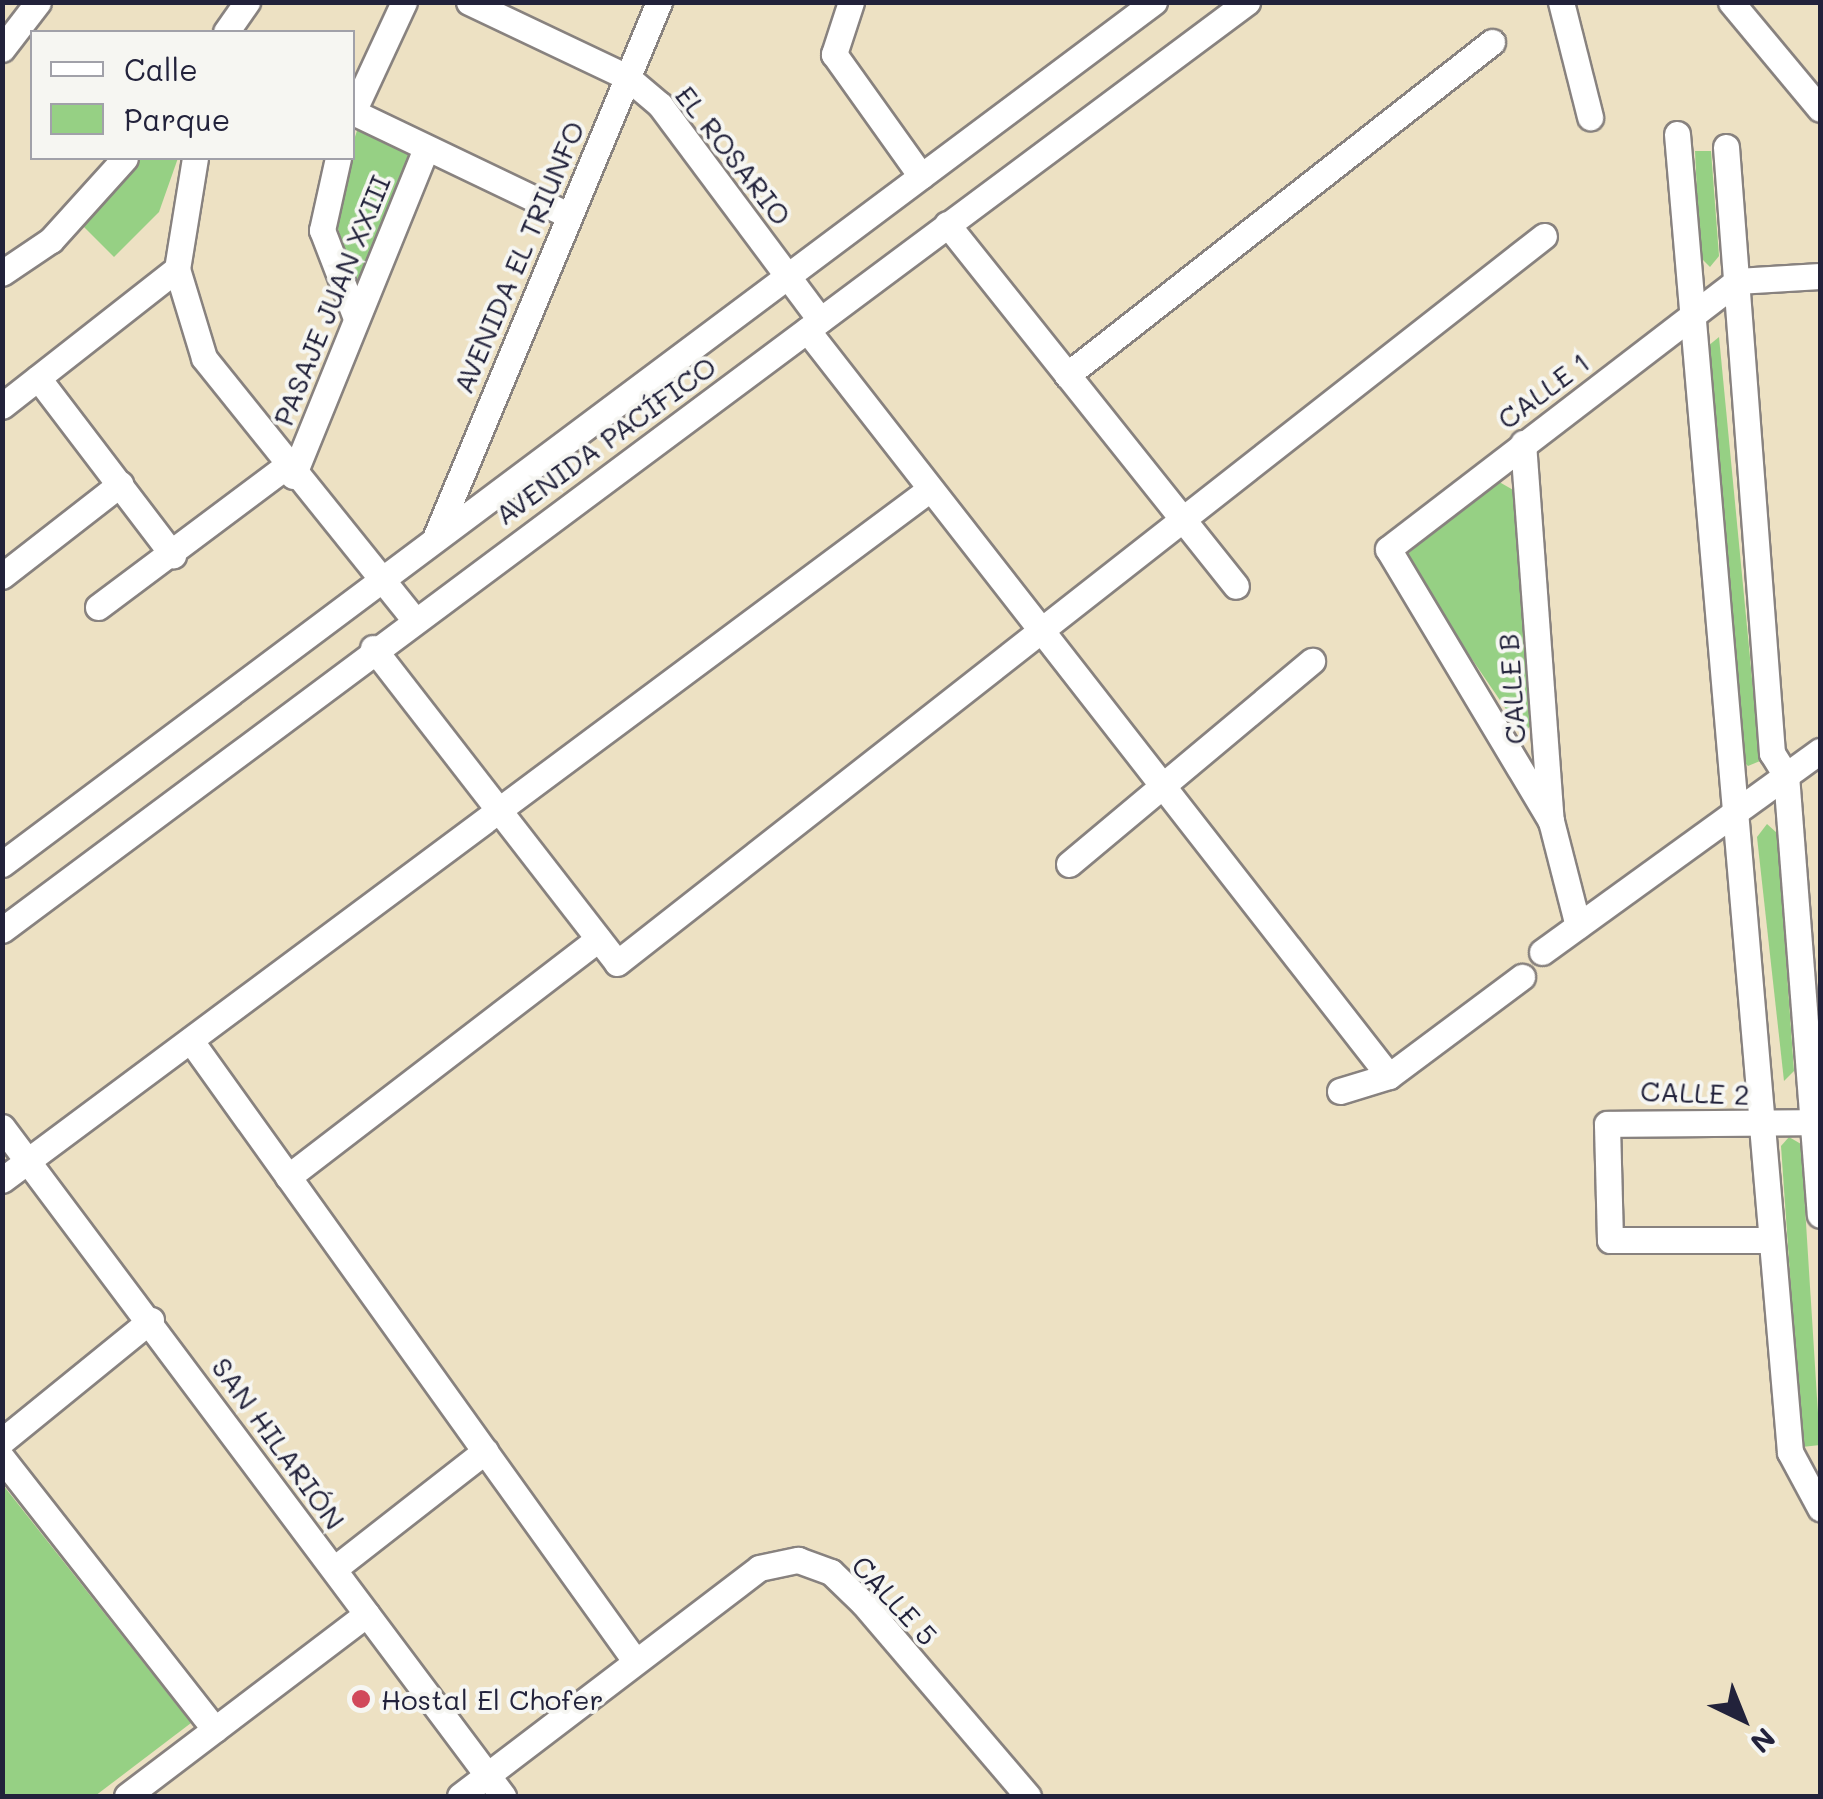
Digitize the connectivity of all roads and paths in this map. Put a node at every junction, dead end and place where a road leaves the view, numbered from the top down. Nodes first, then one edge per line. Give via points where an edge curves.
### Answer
1 (38, 2) edge
2 (248, 2) edge
3 (256, 2) edge
4 (404, 2) edge
5 (469, 2) edge
6 (659, 2) edge
7 (850, 2) edge
8 (1247, 2) edge
9 (1561, 2) edge
10 (1731, 2) edge
11 (1136, 8) edge
12 (227, 30) edge
13 (244, 30) edge
14 (1492, 42) dead end
15 (2, 48) edge
16 (627, 77) junction
17 (355, 109) edge
18 (1820, 109) edge
19 (355, 114) edge
20 (1590, 117) dead end
21 (1677, 134) dead end
22 (426, 148) junction
23 (1726, 148) dead end
24 (124, 160) edge
25 (195, 160) edge
26 (338, 160) edge
27 (921, 176) junction
28 (568, 215) junction
29 (947, 224) junction
30 (1544, 236) dead end
31 (177, 269) junction
32 (2, 274) edge
33 (787, 275) junction
34 (1820, 276) edge
35 (1737, 281) junction
36 (1692, 316) junction
37 (356, 318) junction
38 (814, 325) junction
39 (1067, 375) junction
40 (38, 378) junction
41 (2, 406) edge
42 (1523, 443) junction
43 (289, 471) junction
44 (120, 484) junction
45 (930, 489) junction
46 (1183, 519) junction
47 (436, 536) junction
48 (172, 553) junction
49 (2, 576) edge
50 (380, 578) junction
51 (1236, 586) dead end
52 (98, 607) dead end
53 (412, 618) junction
54 (1040, 631) junction
55 (373, 648) junction
56 (1312, 661) dead end
57 (1820, 751) edge
58 (1786, 775) junction
59 (1161, 787) junction
60 (1742, 812) junction
61 (501, 813) junction
62 (1551, 820) junction
63 (2, 864) edge
64 (1069, 864) dead end
65 (1578, 926) junction
66 (2, 930) edge
67 (598, 939) junction
68 (1542, 952) dead end
69 (1522, 977) dead end
70 (191, 1041) junction
71 (1389, 1076) junction
72 (1340, 1091) dead end
73 (1816, 1122) edge
74 (1758, 1124) junction
75 (2, 1127) edge
76 (28, 1160) junction
77 (288, 1177) junction
78 (2, 1180) edge
79 (1820, 1215) edge
80 (1770, 1240) junction
81 (151, 1320) junction
82 (2, 1441) edge
83 (485, 1452) junction
84 (2, 1458) edge
85 (1820, 1508) edge
86 (334, 1569) junction
87 (367, 1614) junction
88 (633, 1658) junction
89 (214, 1730) junction
90 (495, 1787) edge
91 (127, 1796) edge
92 (460, 1796) edge
93 (1028, 1796) edge

1 - 15 street
2 - 12 street
3 - 13 street
4 - 17 street
5 - 16 street, EL ROSARIO
6 - 16 street, AVENIDA EL TRIUNFO
7 - 27 street via 834,54
8 - 29 street, AVENIDA PACÍFICO
9 - 20 street
10 - 18 street
11 - 27 street, AVENIDA PACÍFICO
14 - 39 street
16 - 28 street, AVENIDA EL TRIUNFO
16 - 33 street, EL ROSARIO via 660,105
19 - 22 street
21 - 36 street
22 - 28 street
22 - 37 street, PASAJE JUAN XXIII
23 - 35 street
24 - 32 street via 51,240
25 - 31 street
26 - 37 street via 322,230
27 - 33 street, AVENIDA PACÍFICO
28 - 47 street, AVENIDA EL TRIUNFO
29 - 38 street, AVENIDA PACÍFICO
29 - 39 street
30 - 46 street
31 - 40 street
31 - 43 street via 183,314 204,358
33 - 38 street, EL ROSARIO
33 - 47 street, AVENIDA PACÍFICO
34 - 35 street
35 - 36 street, CALLE 1
35 - 58 street via 1772,754
36 - 42 street, CALLE 1
36 - 60 street via 1728,789
37 - 43 street, PASAJE JUAN XXIII
38 - 45 street, EL ROSARIO
38 - 53 street, AVENIDA PACÍFICO
39 - 46 street
40 - 41 street
40 - 44 street
42 - 62 street, CALLE B
42 - 62 street, CALLE 1 via 1388,550
43 - 48 street, PASAJE JUAN XXIII
43 - 50 street
44 - 48 street
44 - 49 street
45 - 54 street, EL ROSARIO
45 - 61 street
46 - 51 street
46 - 54 street
47 - 50 street, AVENIDA PACÍFICO
48 - 52 street, PASAJE JUAN XXIII
50 - 53 street
50 - 63 street, AVENIDA PACÍFICO
53 - 55 street, AVENIDA PACÍFICO
54 - 59 street, EL ROSARIO
54 - 67 street via 617,964
55 - 61 street
55 - 66 street, AVENIDA PACÍFICO
56 - 59 street
57 - 58 street
58 - 60 street
58 - 73 street
59 - 64 street
59 - 71 street, EL ROSARIO
60 - 65 street
60 - 74 street
61 - 67 street
61 - 70 street
62 - 65 street, CALLE B
65 - 68 street
67 - 77 street
69 - 71 street
70 - 76 street
70 - 77 street
71 - 72 street
73 - 74 street, CALLE 2
73 - 79 street
74 - 80 street
74 - 80 street, CALLE 2 via 1607,1124 1608,1217 1621,1247
75 - 76 street, SAN HILARIÓN
76 - 78 street
76 - 81 street, SAN HILARIÓN
77 - 83 street
80 - 85 street via 1790,1452
81 - 82 street
81 - 86 street, SAN HILARIÓN
83 - 86 street
83 - 88 street
84 - 89 street
86 - 87 street, SAN HILARIÓN
87 - 89 street
87 - 90 street, SAN HILARIÓN
88 - 90 street, CALLE 5
88 - 93 street, CALLE 5 via 759,1568 798,1560 831,1572 863,1603
89 - 91 street
90 - 92 street, CALLE 5

